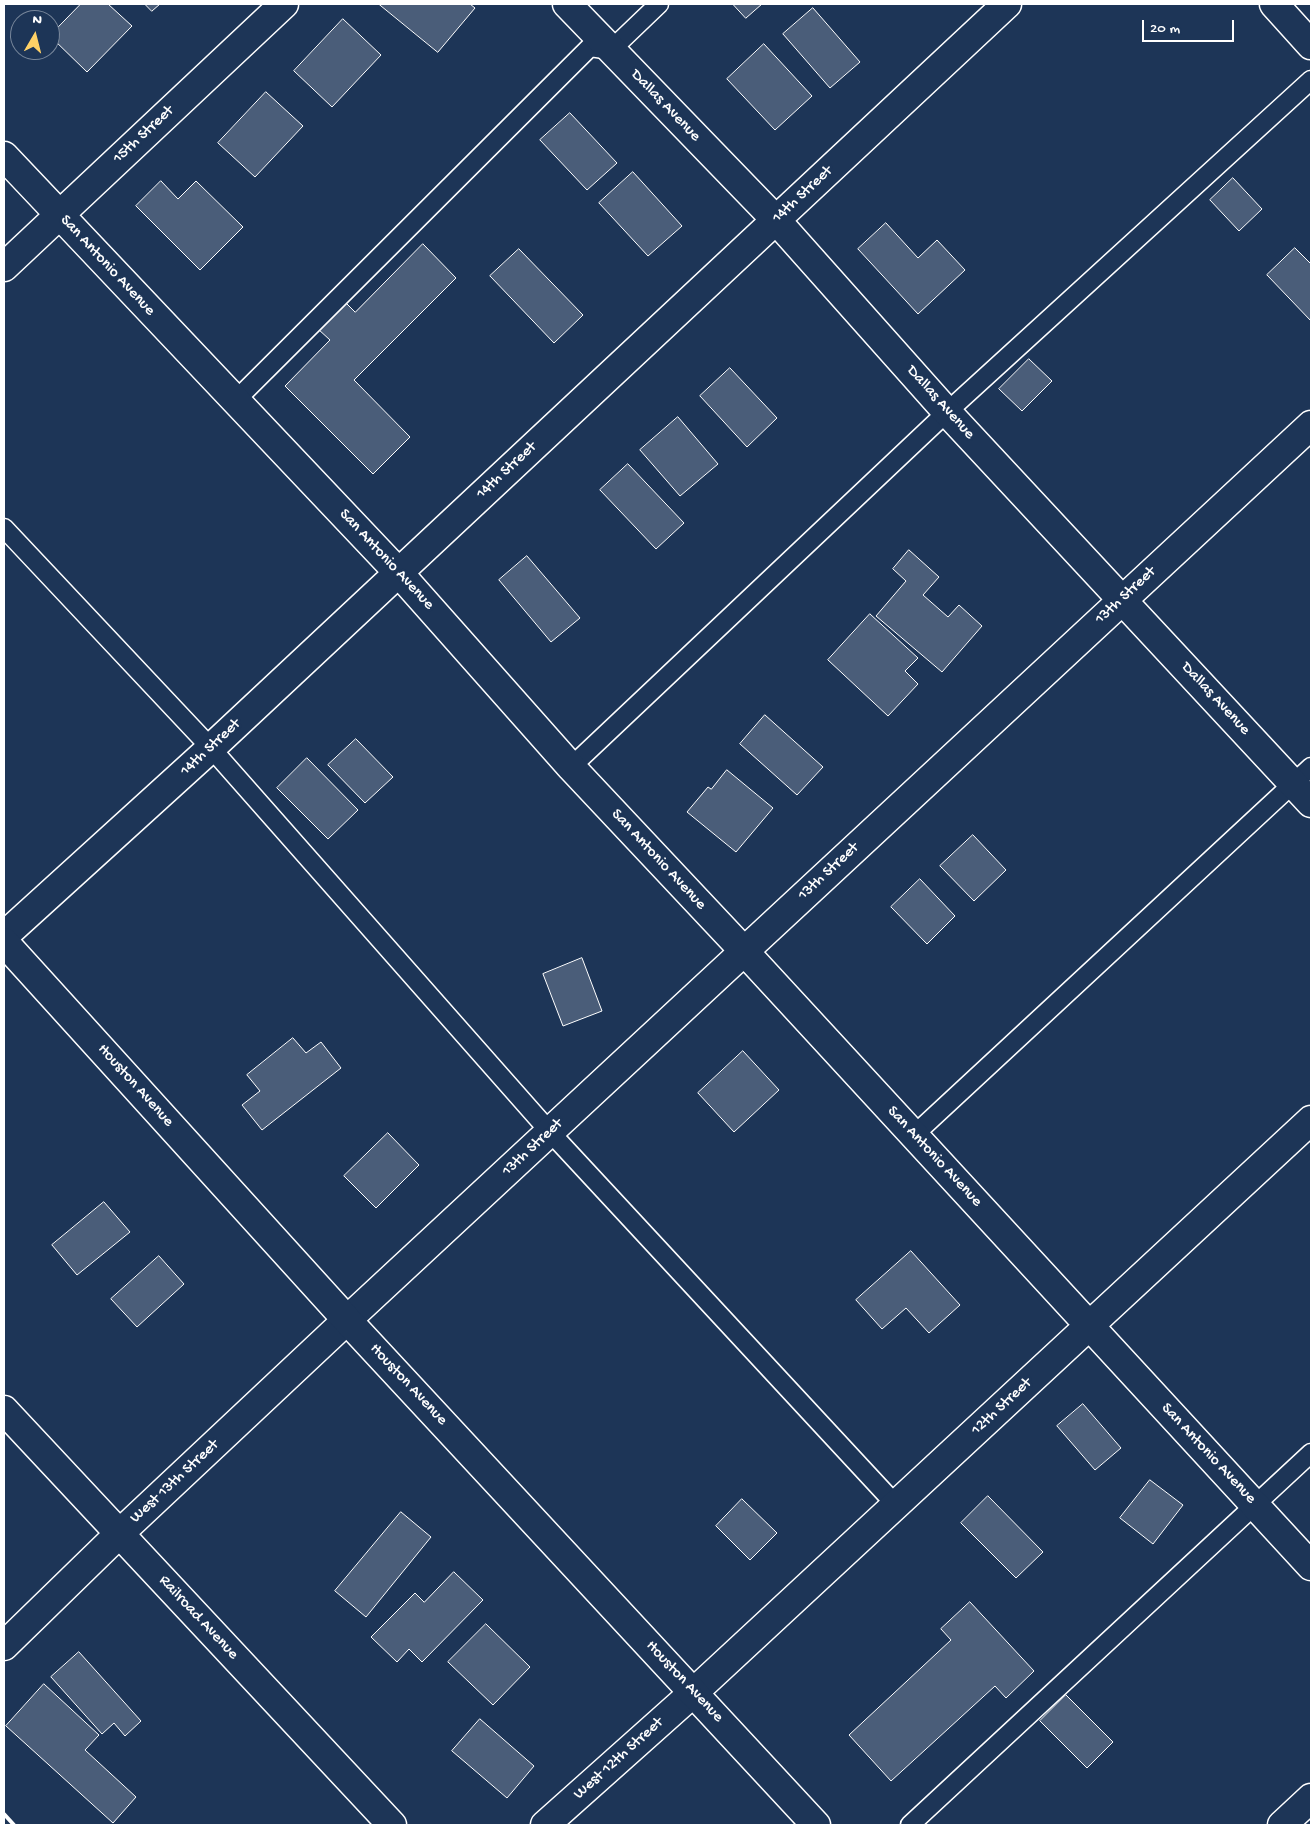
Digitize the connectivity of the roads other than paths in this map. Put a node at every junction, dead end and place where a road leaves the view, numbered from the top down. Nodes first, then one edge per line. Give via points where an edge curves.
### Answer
1 (284, 4) edge
2 (567, 4) edge
3 (659, 4) edge
4 (1008, 4) edge
5 (1274, 4) edge
6 (1311, 45) edge
7 (611, 50) junction
8 (1311, 80) edge
9 (4, 156) edge
10 (59, 215) junction
11 (776, 220) junction
12 (4, 267) edge
13 (235, 401) junction
14 (947, 412) junction
15 (1311, 425) edge
16 (4, 528) edge
17 (398, 572) junction
18 (1122, 600) junction
19 (211, 748) junction
20 (571, 767) junction
21 (1305, 784) edge
22 (4, 936) edge
23 (4, 942) edge
24 (744, 951) junction
25 (1311, 1120) edge
26 (550, 1132) junction
27 (914, 1135) junction
28 (347, 1320) junction
29 (1090, 1326) junction
30 (4, 1410) edge
31 (1311, 1453) edge
32 (896, 1505) junction
33 (1255, 1505) junction
34 (119, 1534) junction
35 (1311, 1566) edge
36 (4, 1646) edge
37 (693, 1693) junction
38 (1311, 1798) edge
39 (392, 1825) edge
40 (546, 1825) edge
41 (816, 1825) edge
42 (910, 1825) edge
43 (1282, 1825) edge

1 - 10 street, 15th Street
2 - 7 street, Dallas Avenue
3 - 7 lane
4 - 11 street, 14th Street
5 - 6 street
7 - 11 street, Dallas Avenue
7 - 13 lane via 590,47
8 - 14 lane
9 - 10 street, San Antonio Avenue
10 - 12 street, 15th Street
10 - 13 street, San Antonio Avenue
11 - 14 street, Dallas Avenue
11 - 17 street, 14th Street
13 - 17 street, San Antonio Avenue
14 - 18 street, Dallas Avenue
14 - 20 lane
15 - 18 street, 13th Street
16 - 19 lane
17 - 19 street, 14th Street
17 - 20 street, San Antonio Avenue
18 - 21 street, Dallas Avenue
18 - 24 street, 13th Street
19 - 22 street, 14th Street
19 - 26 lane
20 - 24 street, San Antonio Avenue
21 - 27 lane
23 - 28 street, Houston Avenue
24 - 26 street, 13th Street
24 - 27 street, San Antonio Avenue
25 - 29 street, 12th Street
26 - 28 street, 13th Street
26 - 32 lane
27 - 29 street, San Antonio Avenue
28 - 34 street, West 13th Street
28 - 37 street, Houston Avenue
29 - 32 street, 12th Street
29 - 33 street, San Antonio Avenue
30 - 34 street, Railroad Avenue
31 - 33 lane
32 - 37 street, 12th Street
33 - 35 street, San Antonio Avenue
33 - 42 lane
34 - 36 street, West 13th Street
34 - 39 street, Railroad Avenue
37 - 40 street, West 12th Street
37 - 41 street, Houston Avenue
38 - 43 street

